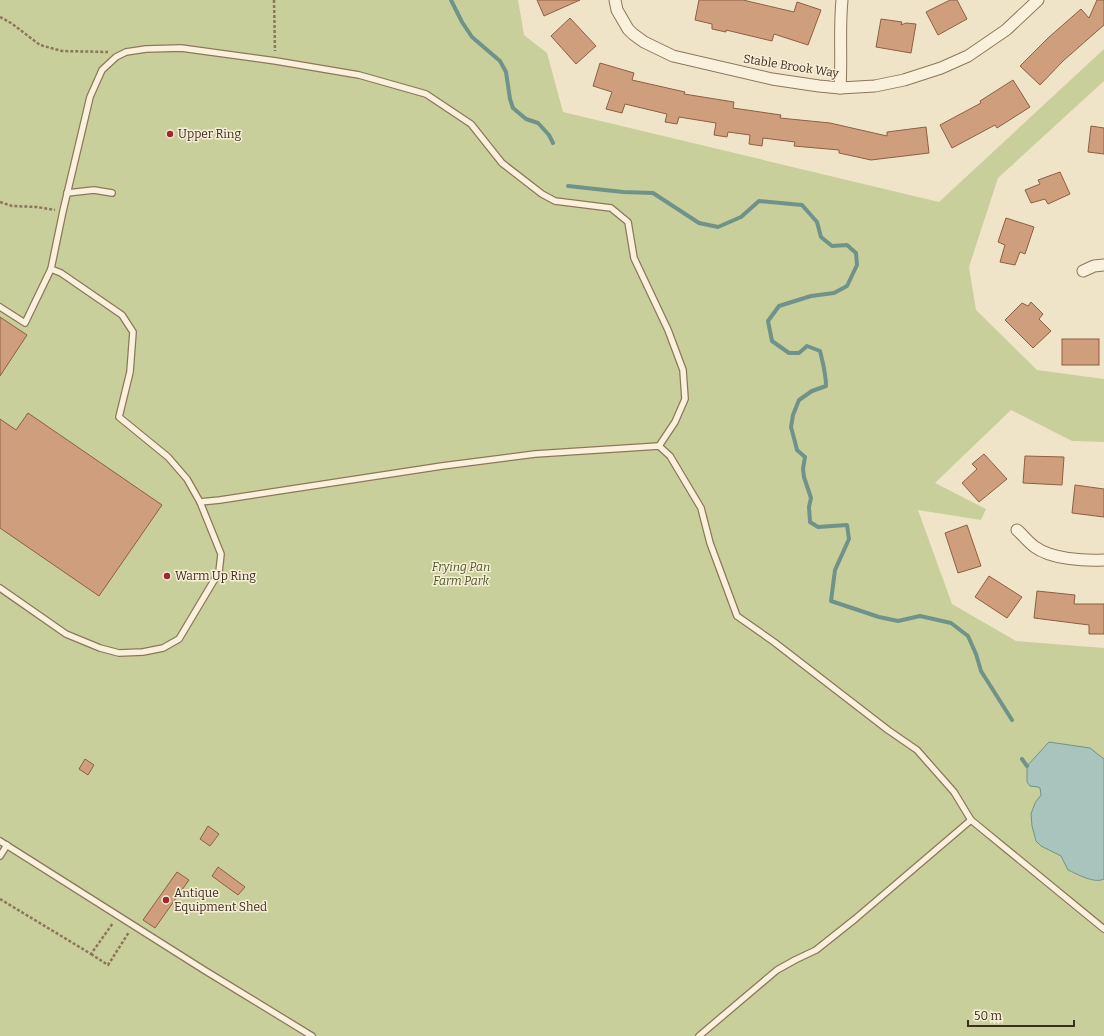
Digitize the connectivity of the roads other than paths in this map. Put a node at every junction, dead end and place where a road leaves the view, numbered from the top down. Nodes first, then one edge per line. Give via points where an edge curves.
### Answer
1 (615, 0) edge
2 (842, 0) edge
3 (1038, 0) edge
4 (840, 88) junction
5 (67, 193) junction
6 (112, 193) dead end
7 (1104, 265) edge
8 (51, 269) junction
9 (1083, 270) dead end
10 (0, 307) edge
11 (659, 446) junction
12 (200, 502) junction
13 (1017, 530) dead end
14 (1104, 560) edge
15 (0, 588) edge
16 (971, 820) junction
17 (0, 841) edge
18 (6, 845) junction
19 (0, 856) edge
20 (1104, 929) edge
21 (312, 1036) edge
22 (699, 1036) edge

1 - 4 street, Stable Brook Way via 617,10 633,34 673,56 772,79
2 - 4 street
3 - 4 street, Stable Brook Way via 1006,30 968,56 904,80 875,86
5 - 6 lane via 94,190
5 - 8 lane
5 - 11 lane via 95,85 102,70 126,52 181,48 276,61 359,75 426,94 471,124 502,163 542,194 555,201 611,208 628,222 634,258 668,330 683,370 685,399 675,422
7 - 9 street
8 - 10 lane via 25,323
8 - 12 lane via 122,315 132,332 130,372 120,417 168,457
11 - 12 lane via 535,454
11 - 16 lane via 670,456 701,508 710,543 737,616 917,750 954,792
12 - 15 lane via 221,554 219,572 179,639 163,648 119,653 100,648 66,634
13 - 14 street via 1034,547 1045,553
16 - 20 lane
16 - 22 lane via 822,946 776,970
17 - 18 lane
18 - 19 lane
18 - 21 lane

